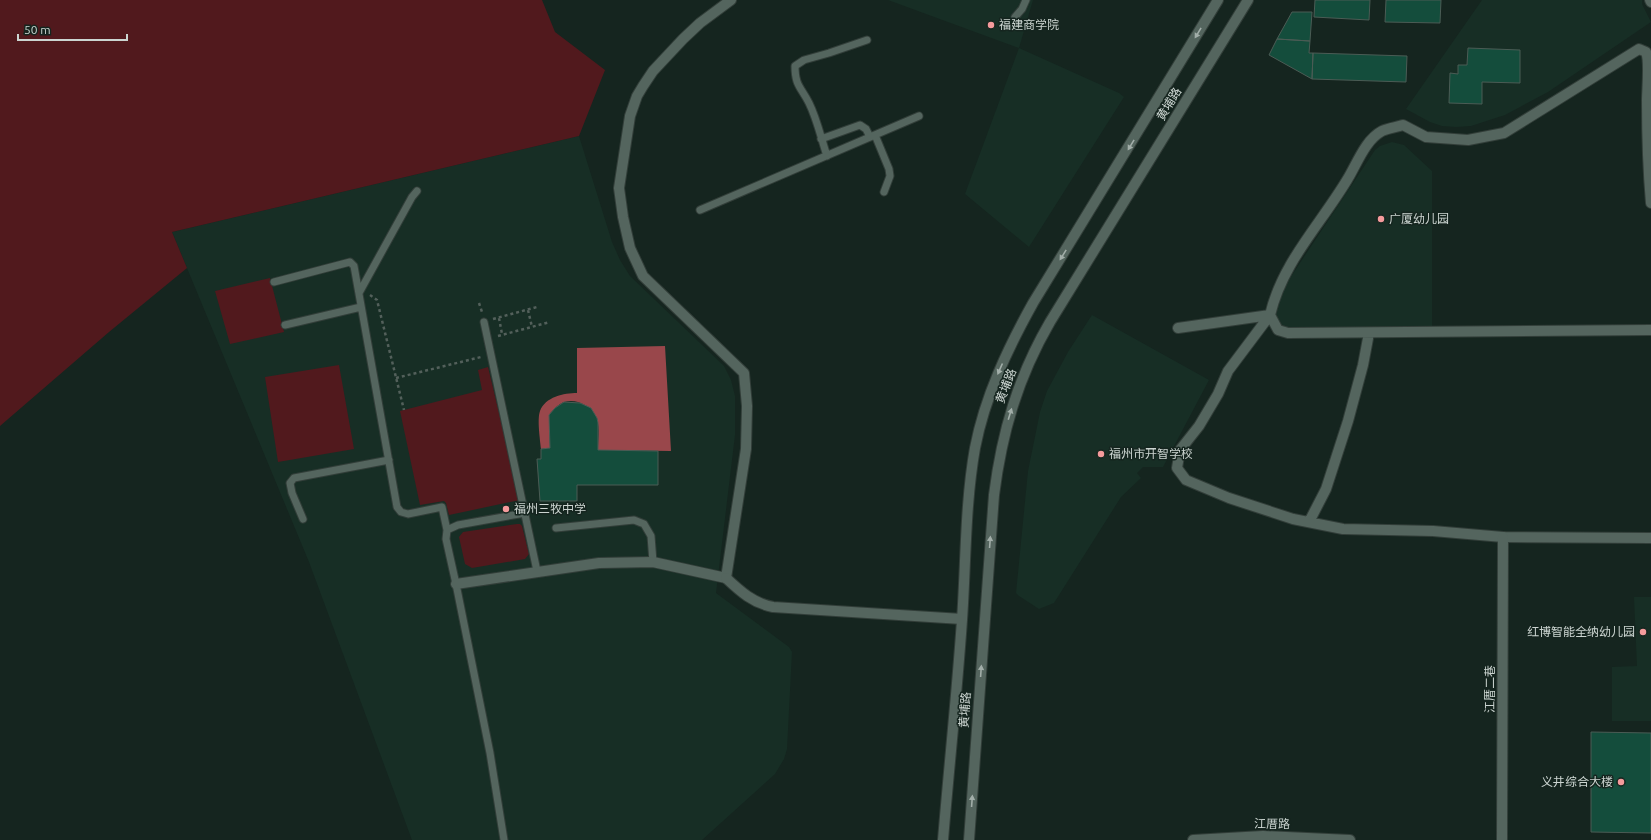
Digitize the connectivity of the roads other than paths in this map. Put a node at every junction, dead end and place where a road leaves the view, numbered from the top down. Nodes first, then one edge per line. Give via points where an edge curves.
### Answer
1 (731, 0) edge
2 (1026, 0) edge
3 (1218, 0) edge
4 (1248, 0) edge
5 (1015, 17) dead end
6 (867, 40) dead end
7 (918, 116) dead end
8 (873, 136) junction
9 (821, 139) junction
10 (827, 156) junction
11 (417, 191) dead end
12 (884, 192) dead end
13 (1651, 203) edge
14 (700, 210) dead end
15 (274, 282) dead end
16 (360, 291) junction
17 (361, 307) junction
18 (1270, 315) junction
19 (484, 322) road end
20 (285, 325) dead end
21 (1178, 328) dead end
22 (1651, 330) edge
23 (1369, 333) junction
24 (389, 460) junction
25 (525, 513) junction
26 (303, 519) dead end
27 (1309, 522) junction
28 (556, 528) dead end
29 (447, 530) junction
30 (1503, 537) junction
31 (1651, 538) edge
32 (653, 562) junction
33 (537, 571) junction
34 (726, 578) junction
35 (456, 584) junction
36 (962, 619) junction
37 (504, 840) edge
38 (943, 840) edge
39 (969, 840) edge
40 (1193, 840) edge
41 (1350, 840) edge
42 (1502, 840) edge

1 - 34 street via 683,39 662,60 643,86 630,116 619,188 630,248 643,276 744,373 747,406 746,443
2 - 5 lane
3 -> 36 street, 黄埔路 via 1033,303 998,372 975,448 969,500
39 -> 4 street, 黄埔路 via 994,495 1002,442 1017,391 1044,333
6 - 9 lane via 804,60 795,66 795,78 808,103
7 - 8 lane
8 - 9 lane via 860,126
8 - 10 lane
8 - 12 lane via 890,169
9 - 10 lane
10 - 14 lane
11 - 16 lane
13 - 18 street via 1647,146 1648,57 1646,52 1639,49 1504,133 1468,140 1426,137 1403,125 1382,131 1368,144 1347,181 1299,249 1274,296
15 - 16 lane via 350,262 354,266
16 - 17 lane
17 - 20 lane
17 - 24 lane
18 - 21 street
18 - 23 street via 1278,330 1288,333
18 - 27 street via 1228,372 1199,426 1180,450 1177,468 1186,480 1203,488 1271,512
19 - 25 lane
22 - 23 street
23 - 27 street via 1348,421 1326,489
24 - 26 lane via 294,478 290,483 292,494
24 - 29 lane via 397,507 408,514 442,507
25 - 29 lane via 458,525
25 - 33 lane
27 - 30 street via 1343,529 1433,531
28 - 32 lane via 634,520 644,524 651,536
29 - 35 lane via 446,539
30 - 31 street
30 - 42 street, 江厝二巷
32 - 33 street via 599,563
32 - 34 street
33 - 35 street
34 - 36 street via 750,599 774,607
35 - 37 lane via 490,753
36 - 38 street, 黄埔路
40 - 41 street, 江厝路 via 1263,836

